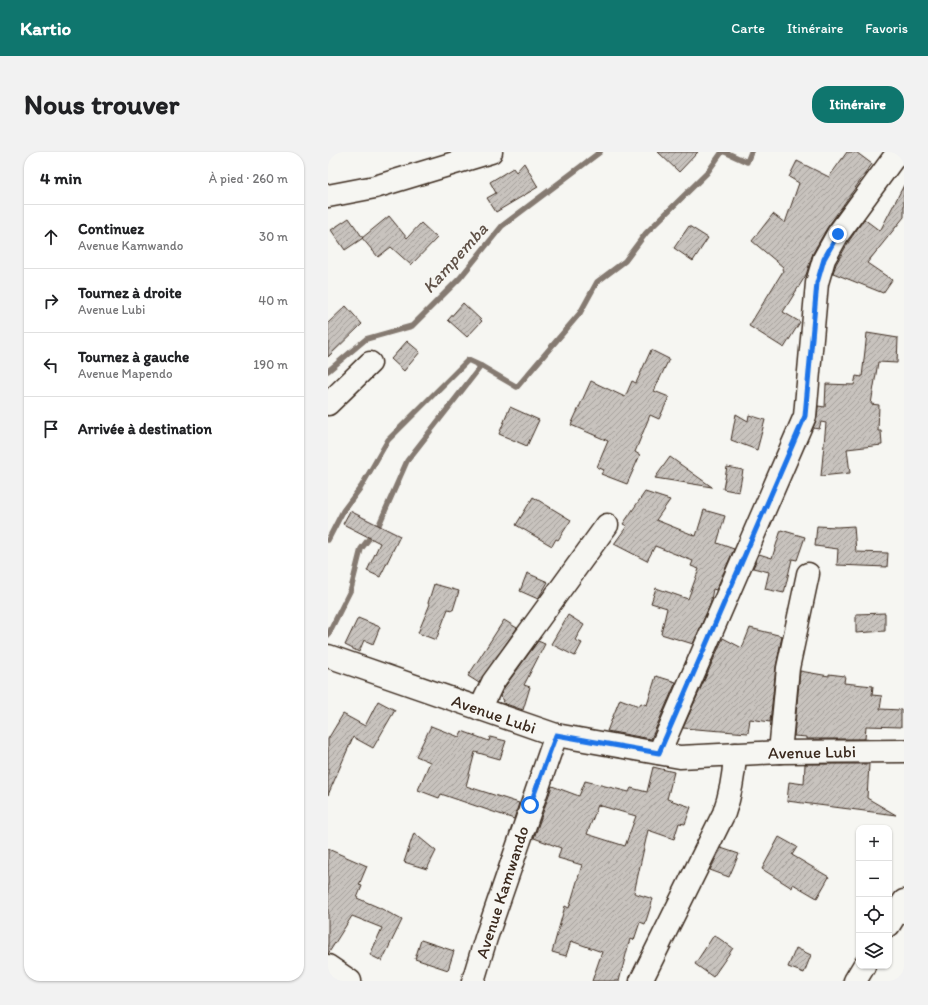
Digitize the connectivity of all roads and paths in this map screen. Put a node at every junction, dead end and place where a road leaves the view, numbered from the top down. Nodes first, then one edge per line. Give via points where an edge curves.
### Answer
1 (491, 152) edge
2 (898, 152) edge
3 (328, 196) edge
4 (370, 363) dead end
5 (328, 404) edge
6 (607, 525) dead end
7 (808, 574) dead end
8 (328, 656) edge
9 (480, 709) junction
10 (556, 735) junction
11 (904, 751) edge
12 (780, 752) junction
13 (659, 753) junction
14 (735, 754) junction
15 (904, 900) edge
16 (892, 920) edge
17 (328, 966) edge
18 (862, 969) edge
19 (350, 981) edge
20 (473, 981) edge
21 (641, 981) edge
22 (855, 981) edge

1 - 3 street via 375,187
2 - 13 street via 838,234 824,259 817,283 805,416
4 - 5 street
6 - 9 street via 493,682
7 - 12 street via 788,668
8 - 9 street, Avenue Lubi
9 - 10 street, Avenue Lubi
10 - 13 street, Avenue Lubi
10 - 20 street, Avenue Kamwando
11 - 12 street, Avenue Lubi
12 - 14 street, Avenue Lubi
13 - 14 street, Avenue Lubi via 680,757
14 - 21 street via 734,780 724,813
15 - 16 street
17 - 19 street
18 - 22 street

